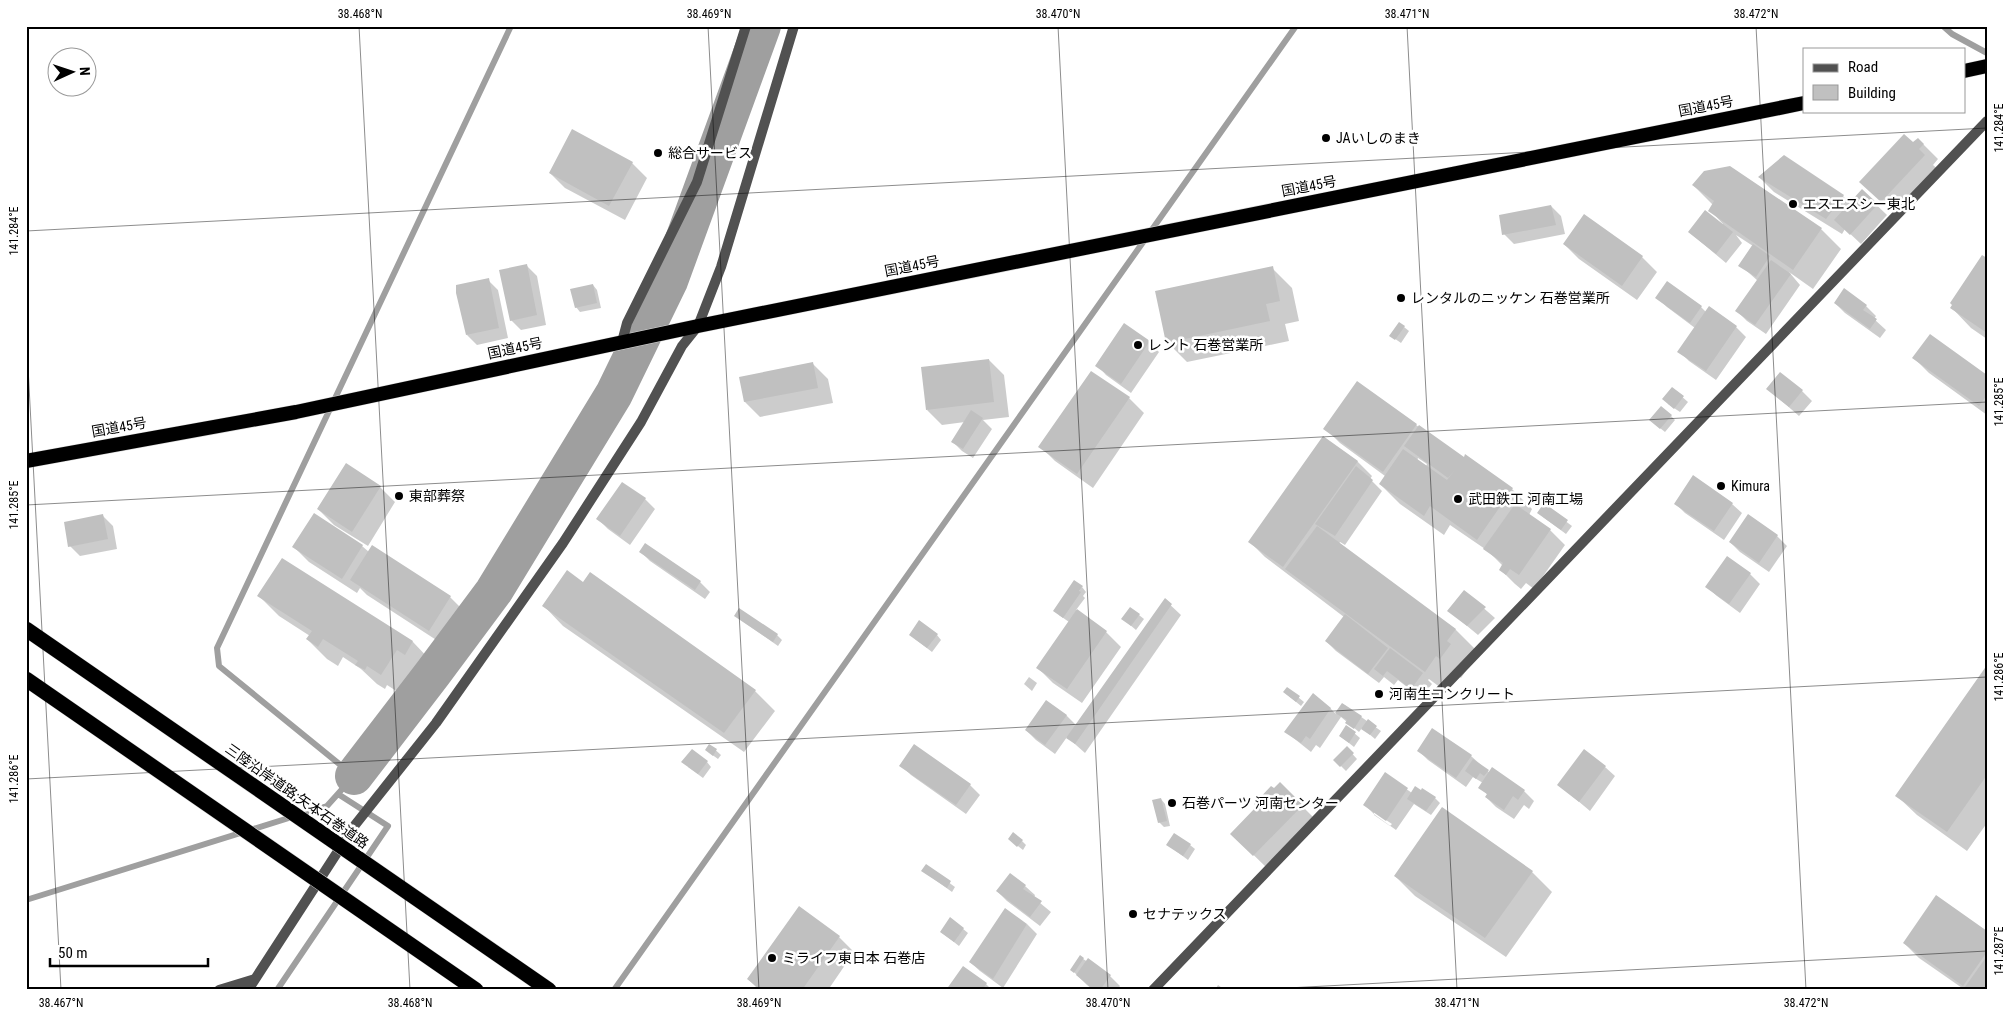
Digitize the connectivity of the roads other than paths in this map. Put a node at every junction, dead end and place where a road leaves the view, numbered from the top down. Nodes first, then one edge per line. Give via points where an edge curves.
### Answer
1 (746, 26) edge
2 (794, 26) edge
3 (1987, 66) edge
4 (1966, 71) edge
5 (1803, 103) edge
6 (1987, 121) edge
7 (698, 326) junction
8 (622, 342) junction
9 (26, 461) edge
10 (26, 630) edge
11 (26, 679) edge
12 (255, 978) junction
13 (219, 990) edge
14 (248, 990) edge
15 (476, 990) edge
16 (549, 990) edge
17 (1153, 990) edge

1 - 8 street via 697,182 627,323
2 - 7 street via 721,267
3 - 4 highway
5 - 7 highway, 国道45号
6 - 17 street
7 - 8 highway, 国道45号
7 - 12 street via 682,346 641,422 564,543 436,723 356,822
8 - 9 highway, 国道45号 via 296,412
10 - 16 highway, 三陸沿岸道路;矢本石巻道路, bridge
11 - 15 highway, bridge
12 - 13 street
12 - 14 street

